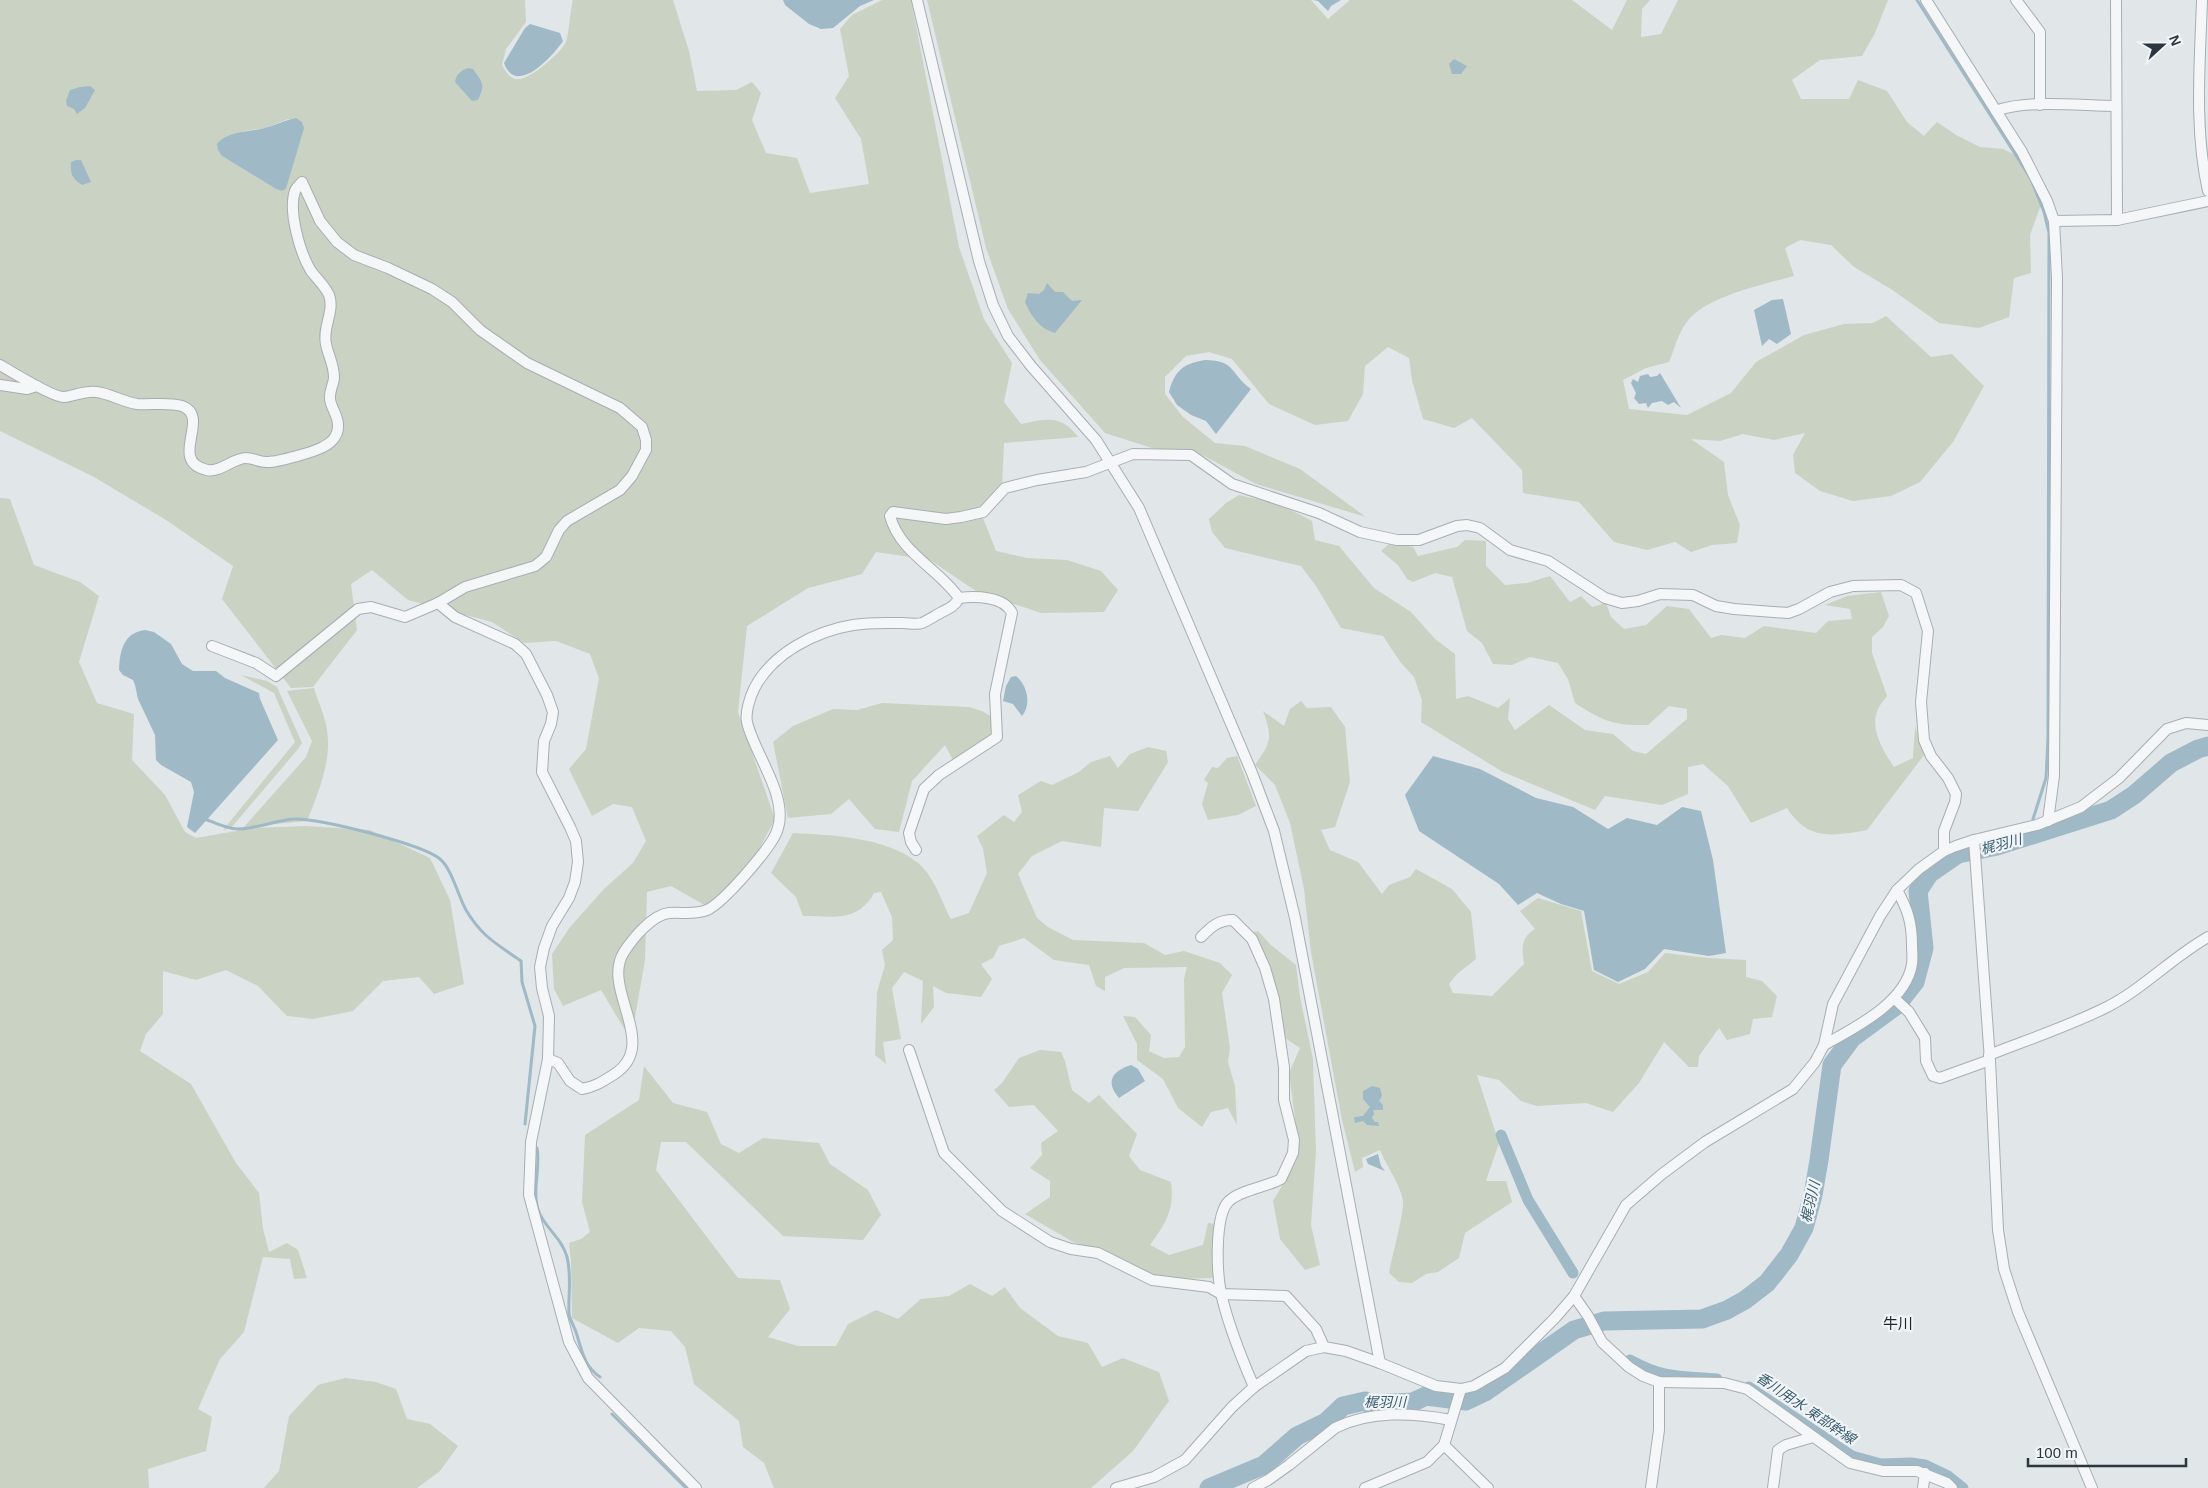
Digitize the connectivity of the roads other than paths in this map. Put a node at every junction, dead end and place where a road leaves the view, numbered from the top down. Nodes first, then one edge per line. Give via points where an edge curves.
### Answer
1 (917, 0) edge
2 (1926, 0) edge
3 (2016, 0) edge
4 (2116, 0) edge
5 (2202, 0) edge
6 (2040, 105) junction
7 (2116, 106) junction
8 (1996, 110) junction
9 (2208, 191) edge
10 (2208, 201) edge
11 (2054, 220) junction
12 (2116, 220) junction
13 (0, 365) edge
14 (0, 385) edge
15 (36, 386) junction
16 (1110, 462) junction
17 (959, 598) junction
18 (438, 603) junction
19 (212, 646) dead end
20 (2208, 725) edge
21 (2048, 821) junction
22 (1974, 843) junction
23 (916, 850) dead end
24 (1944, 851) junction
25 (1897, 890) junction
26 (1201, 937) dead end
27 (2208, 938) edge
28 (1895, 999) junction
29 (1824, 1046) junction
30 (909, 1050) dead end
31 (1989, 1058) junction
32 (548, 1059) junction
33 (1221, 1294) junction
34 (1574, 1296) junction
35 (1324, 1347) junction
36 (1380, 1362) junction
37 (1659, 1382) junction
38 (1254, 1387) junction
39 (1459, 1393) junction
40 (1451, 1419) junction
41 (1813, 1437) junction
42 (1444, 1445) junction
43 (1925, 1473) junction
44 (696, 1488) edge
45 (1116, 1488) edge
46 (1253, 1488) edge
47 (1366, 1488) edge
48 (1488, 1488) edge
49 (1651, 1488) edge
50 (1773, 1488) edge
51 (1923, 1488) edge
52 (1952, 1488) edge
53 (2092, 1488) edge

1 - 16 street via 979,261 993,305 1008,336 1096,440
2 - 8 street
3 - 6 street via 2040,32
4 - 7 street
5 - 9 street via 2199,95
6 - 7 street
6 - 8 street via 2007,106
7 - 12 street
8 - 11 street via 2022,152
10 - 12 street
11 - 12 street
11 - 21 street via 2057,278 2054,776
13 - 15 street
14 - 15 street via 27,389
15 - 18 street via 63,398 95,391 135,404 187,408 194,421 188,446 190,455 194,463 206,470 248,458 267,463 323,447 330,442 337,435 338,418 330,402 333,366 325,341 330,302 310,269 297,233 293,215 295,190 302,182 320,221 337,242 354,255 432,289 452,302 480,330 527,363 620,408 642,428 646,440 646,450 620,490 567,521 546,557 535,566 465,588
16 - 17 street via 1086,472 1005,488 983,512 975,514 946,519 893,512 890,516 900,538
16 - 24 street via 1133,454 1191,454 1232,484 1319,513 1360,532 1397,540 1419,540 1467,525 1480,528 1510,550 1548,561 1605,598 1622,602 1660,594 1693,595 1716,606 1788,613 1830,592 1854,586 1901,585 1916,593 1928,631 1920,702 1924,740 1956,794 1944,831
16 - 36 street via 1139,508 1274,831 1295,918
17 - 23 street via 974,596 1003,603 1012,614 995,694 997,737 939,775 924,789 908,833
17 - 32 street via 956,605 921,624 854,624 816,636 801,642 764,674 753,690 747,721 776,794 780,812 777,831 750,869 714,906 705,911 667,913 656,918 621,956 617,968 633,1041 622,1070 594,1087 582,1089 570,1081 558,1062
18 - 19 street via 405,617 370,607 358,609 276,676 256,663
18 - 32 street via 455,617 515,644 526,654 553,712 544,741 542,772 576,841 578,862 575,882 552,926 540,968 550,1016
20 - 21 street via 2186,723 2167,728 2119,778 2081,807
21 - 22 street
22 - 24 street
22 - 31 street
24 - 25 street
25 - 28 street via 1908,911 1912,965
25 - 29 street via 1834,1004
26 - 33 street via 1215,924 1233,920 1252,939 1274,1000 1284,1067 1284,1100 1294,1140 1293,1153 1282,1179 1230,1199 1224,1207 1218,1233
27 - 31 street via 2102,1010
28 - 29 street
28 - 31 street via 1909,1012 1924,1038 1926,1061 1933,1076 1940,1078
29 - 34 street via 1793,1089 1705,1142 1626,1205
30 - 33 street via 944,1153 1002,1212 1050,1242 1098,1254 1152,1280 1209,1287
31 - 53 street via 1998,1230 2004,1269 2018,1312
32 - 44 street via 531,1142 529,1195 569,1342 588,1378
33 - 35 street via 1286,1296 1316,1329
33 - 38 street
34 - 37 street via 1602,1342 1629,1367
34 - 39 street via 1505,1368
35 - 36 street
35 - 38 street via 1306,1351
36 - 39 street
37 - 41 street via 1724,1383 1748,1390
37 - 49 street via 1658,1430
38 - 45 street via 1185,1460 1154,1476
39 - 40 street
40 - 42 street
40 - 46 street via 1400,1414 1346,1423
41 - 43 street via 1850,1463 1883,1471
41 - 50 street via 1778,1450
42 - 47 street via 1427,1462
42 - 48 street
43 - 51 street
43 - 52 street

